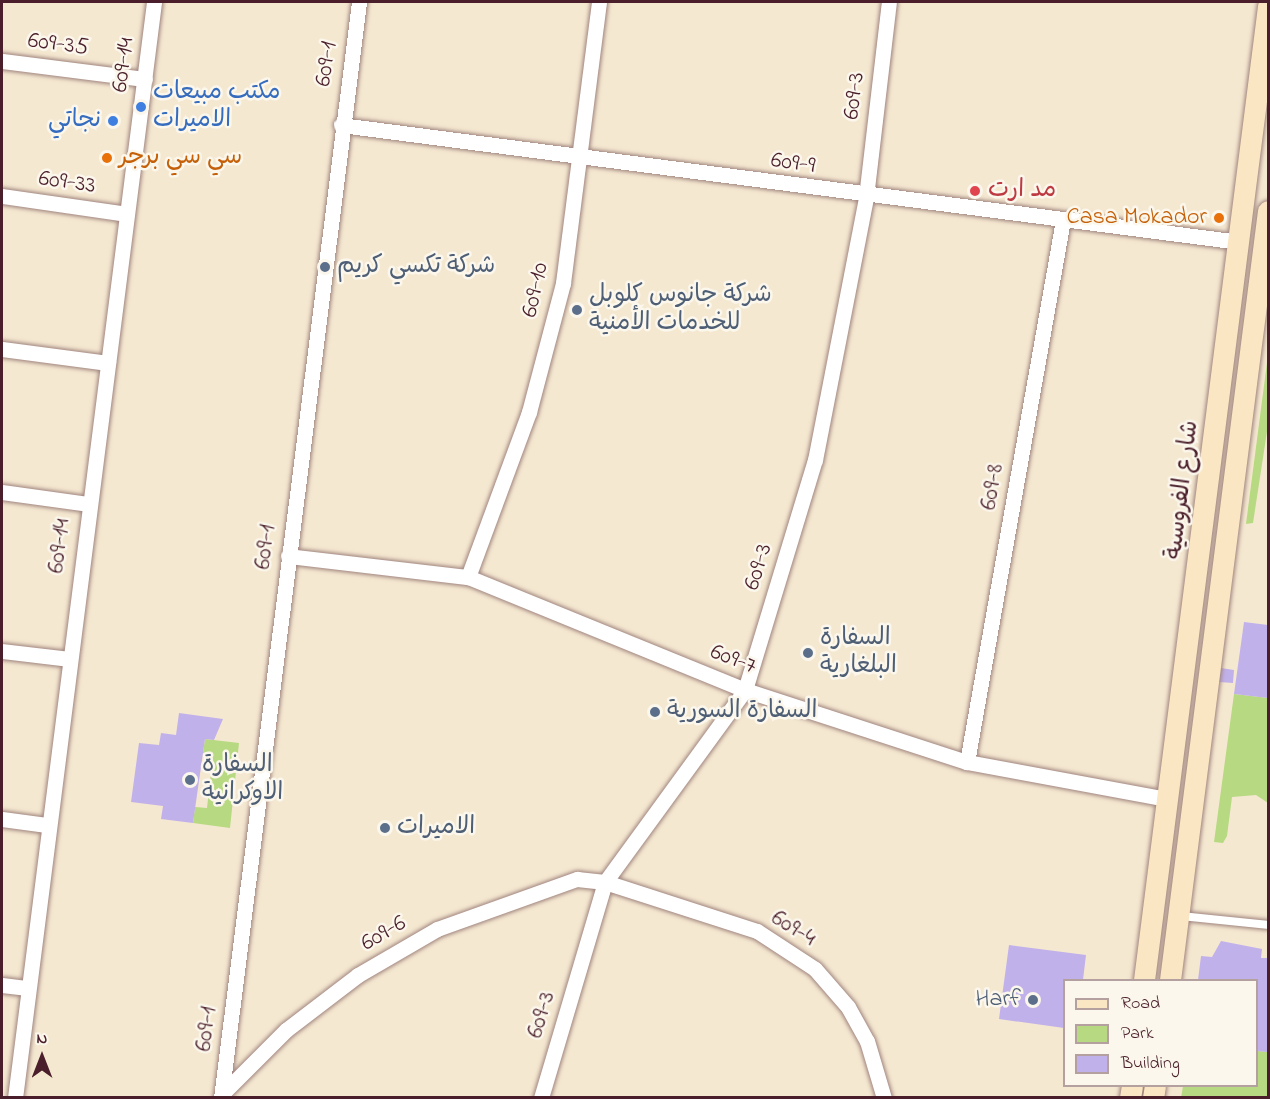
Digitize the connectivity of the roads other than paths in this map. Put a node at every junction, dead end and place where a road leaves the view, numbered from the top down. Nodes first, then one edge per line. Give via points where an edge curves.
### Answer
1 (154, 2) edge
2 (358, 2) edge
3 (599, 2) edge
4 (889, 2) edge
5 (1269, 6) edge
6 (2, 61) edge
7 (145, 79) junction
8 (341, 125) junction
9 (580, 158) junction
10 (2, 196) edge
11 (866, 196) junction
12 (1269, 211) edge
13 (127, 214) junction
14 (1063, 220) junction
15 (1239, 242) junction
16 (1261, 320) edge
17 (2, 349) edge
18 (108, 363) junction
19 (2, 492) edge
20 (89, 504) junction
21 (1201, 551) junction
22 (1222, 555) junction
23 (288, 556) junction
24 (468, 577) junction
25 (2, 651) edge
26 (69, 659) junction
27 (746, 690) junction
28 (967, 762) junction
29 (1167, 798) junction
30 (2, 819) edge
31 (47, 825) junction
32 (605, 882) junction
33 (1179, 916) junction
34 (1269, 925) edge
35 (1144, 979) edge
36 (1170, 979) edge
37 (2, 985) edge
38 (28, 988) junction
39 (222, 1096) edge
40 (15, 1098) edge
41 (541, 1098) edge
42 (884, 1098) edge

1 - 7 street, 609-14
2 - 8 street, 609-1
3 - 9 street, 609-10
4 - 11 street, 609-3
5 - 15 street, شارع الفروسية
6 - 7 street, 609-35
7 - 13 street, 609-14
8 - 9 street, 609-9
8 - 23 street, 609-1
9 - 11 street, 609-9
9 - 24 street, 609-10 via 563,283 529,412
10 - 13 street, 609-33
11 - 14 street, 609-9
11 - 27 street, 609-3 via 815,460
12 - 16 street, شارع الفروسية
13 - 18 street, 609-14
14 - 15 street, 609-9
14 - 28 street, 609-8
15 - 21 street, شارع الفروسية
16 - 22 street, شارع الفروسية
17 - 18 street
18 - 20 street, 609-14
19 - 20 street
20 - 26 street, 609-14
21 - 22 street
21 - 29 street, شارع الفروسية
22 - 33 street, شارع الفروسية
23 - 24 street, 609-7
23 - 39 street, 609-1
24 - 27 street, 609-7
25 - 26 street
26 - 31 street, 609-14
27 - 28 street, 609-7
27 - 32 street, 609-3
28 - 29 street, 609-7
29 - 35 street, شارع الفروسية
30 - 31 street
31 - 38 street, 609-14
32 - 39 street, 609-6 via 577,879 437,929 358,975 286,1030
32 - 41 street, 609-3
32 - 42 street, 609-4 via 757,931 815,969 848,1006 867,1041
33 - 34 lane
33 - 36 street, شارع الفروسية
37 - 38 street
38 - 40 street, 609-14

